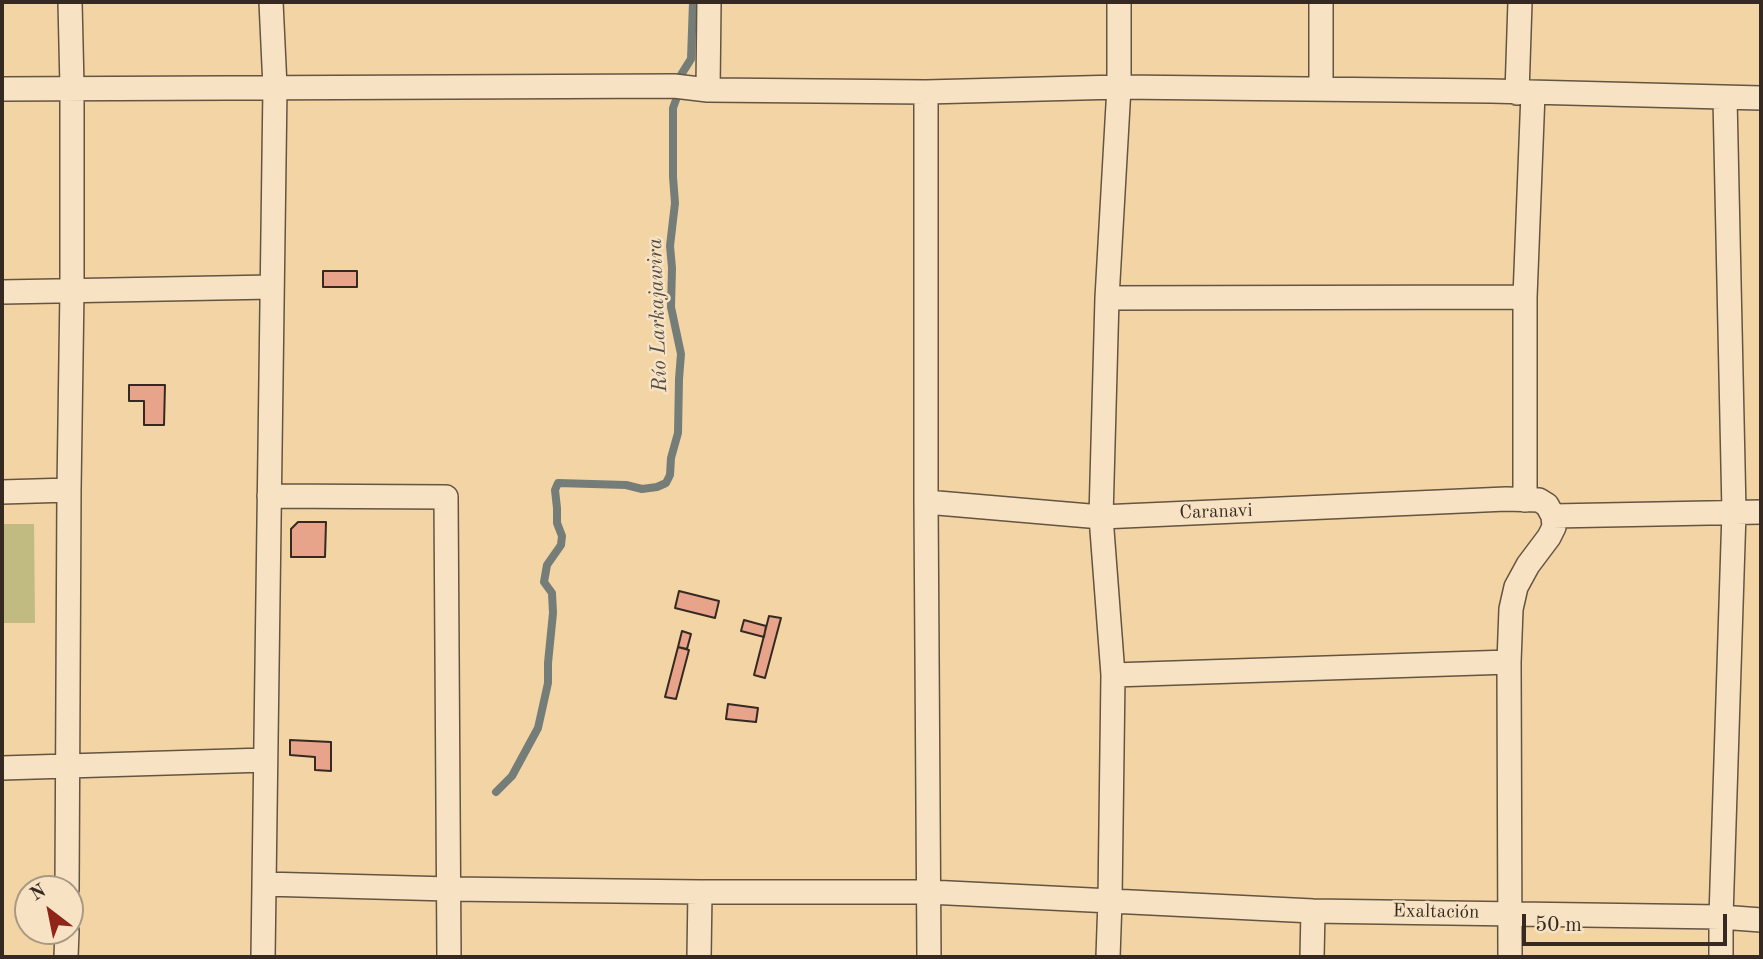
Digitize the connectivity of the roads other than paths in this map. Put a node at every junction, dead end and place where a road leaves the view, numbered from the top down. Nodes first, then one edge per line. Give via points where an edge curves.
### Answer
1 (70, 2) edge
2 (271, 2) edge
3 (709, 2) edge
4 (1119, 2) edge
5 (1321, 2) edge
6 (1520, 2) edge
7 (275, 87) junction
8 (1119, 87) junction
9 (72, 88) junction
10 (2, 89) edge
11 (1321, 89) junction
12 (708, 90) junction
13 (926, 92) junction
14 (1525, 93) junction
15 (1725, 98) junction
16 (1761, 99) edge
17 (272, 287) junction
18 (72, 290) junction
19 (2, 292) edge
20 (1525, 297) junction
21 (1107, 298) junction
22 (69, 490) junction
23 (2, 492) edge
24 (269, 496) junction
25 (1516, 500) junction
26 (926, 502) junction
27 (1734, 512) junction
28 (1761, 512) edge
29 (1553, 516) junction
30 (1101, 517) junction
31 (1509, 662) junction
32 (1113, 675) junction
33 (265, 760) junction
34 (68, 767) junction
35 (2, 768) edge
36 (67, 875) edge
37 (264, 884) junction
38 (449, 889) junction
39 (700, 892) junction
40 (929, 892) junction
41 (1110, 900) junction
42 (1313, 911) junction
43 (1510, 914) junction
44 (1721, 917) junction
45 (1761, 920) edge
46 (263, 957) edge
47 (449, 957) edge
48 (699, 957) edge
49 (929, 957) edge
50 (1108, 957) edge
51 (1312, 957) edge
52 (1510, 957) edge
53 (1721, 957) edge

1 - 9 street
2 - 7 street
3 - 12 street
4 - 8 street
5 - 11 street
6 - 14 street
7 - 9 street
7 - 12 street via 674,86
7 - 17 street
8 - 11 street
8 - 13 street
8 - 21 street
9 - 10 street
9 - 18 street
11 - 14 street
12 - 13 street
13 - 26 street
14 - 15 street
14 - 20 street
15 - 16 street
15 - 27 street
17 - 18 street
17 - 24 street
18 - 19 street
18 - 22 street
20 - 21 street
20 - 25 street
21 - 30 street
22 - 23 street
22 - 34 street
24 - 33 street
24 - 38 street via 446,497
25 - 29 street via 1539,500
25 - 30 street, Caranavi
26 - 30 street, Caranavi
26 - 40 street
27 - 28 street
27 - 29 street
27 - 44 street
29 - 31 street via 1549,537 1516,587
30 - 32 street
31 - 32 street
31 - 43 street
32 - 41 street
33 - 34 street
33 - 37 street
34 - 35 street
34 - 36 street
37 - 38 street, Exaltación
37 - 46 street
38 - 39 street, Exaltación
38 - 47 street
39 - 40 street, Exaltación
39 - 48 street
40 - 41 street, Exaltación
40 - 49 street
41 - 42 street, Exaltación
41 - 50 street
42 - 43 street, Exaltación
42 - 51 street
43 - 44 street, Exaltación
43 - 52 street
44 - 45 street, Exaltación
44 - 53 street

